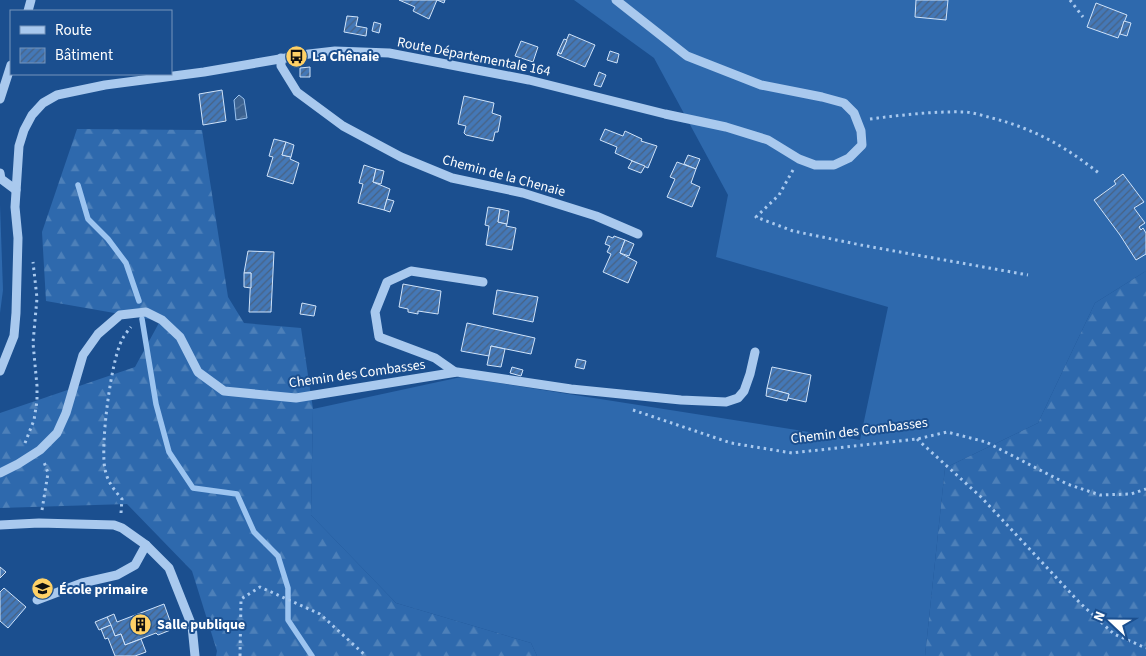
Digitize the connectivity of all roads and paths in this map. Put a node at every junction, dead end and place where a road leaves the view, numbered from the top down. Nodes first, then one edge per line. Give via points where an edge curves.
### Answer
1 (616, 0) edge
2 (1070, 0) edge
3 (1083, 17) dead end
4 (281, 58) junction
5 (10, 69) edge
6 (0, 99) edge
7 (857, 120) junction
8 (799, 159) junction
9 (0, 174) edge
10 (1100, 174) dead end
11 (16, 190) junction
12 (638, 234) dead end
13 (32, 262) dead end
14 (1028, 275) dead end
15 (483, 282) dead end
16 (134, 324) dead end
17 (755, 352) dead end
18 (0, 371) edge
19 (455, 372) junction
20 (627, 408) dead end
21 (917, 438) junction
22 (40, 450) junction
23 (18, 464) junction
24 (0, 473) edge
25 (1146, 489) edge
26 (39, 523) junction
27 (0, 525) edge
28 (114, 525) junction
29 (146, 546) junction
30 (37, 600) dead end
31 (1146, 648) edge
32 (195, 656) edge
33 (240, 656) edge
34 (366, 656) edge

1 - 7 street via 687,56 761,85 844,103
2 - 3 path
4 - 8 street, Route Départementale 164 via 335,51 389,53 529,80 726,126 768,140
4 - 11 street, Route Départementale 164 via 57,95 43,103 24,130 19,146
4 - 12 street, Chemin de la Chenaie via 281,66 297,92 343,126 401,157 452,178 523,193 596,216
5 - 6 street
7 - 8 street, Route Départementale 164 via 862,145 849,158 834,165 815,165
7 - 10 path via 968,112 1016,124 1052,140
8 - 14 path via 780,196 756,217 793,231
9 - 11 street via 1,180
11 - 18 street, Route Départementale 164 via 18,280 14,336
13 - 23 path via 37,298 32,343 37,401 34,420
15 - 19 street via 412,271 386,282 375,312 379,337 435,358
16 - 28 path via 122,340 115,361 103,448 105,470 112,487 122,499 122,511
17 - 19 street, Chemin des Combasses via 744,391 738,398 726,402 570,389
19 - 22 street, Chemin des Combasses via 296,398 224,391 198,372 180,337 162,320 146,312 120,315 98,334 83,355 57,433
20 - 21 path, Chemin des Combasses via 731,444 792,453
21 - 25 path, Chemin des Combasses via 947,432 986,442 1067,484 1100,494 1132,494
21 - 31 path via 982,498 1080,603 1114,634
22 - 23 street, Chemin des Combasses
22 - 26 path via 48,473
23 - 24 street, Chemin des Combasses
26 - 27 street
26 - 28 street
28 - 29 street
29 - 30 street via 135,565 117,575 82,583
29 - 32 street via 169,568 192,626
33 - 34 path via 240,599 260,587 320,614

